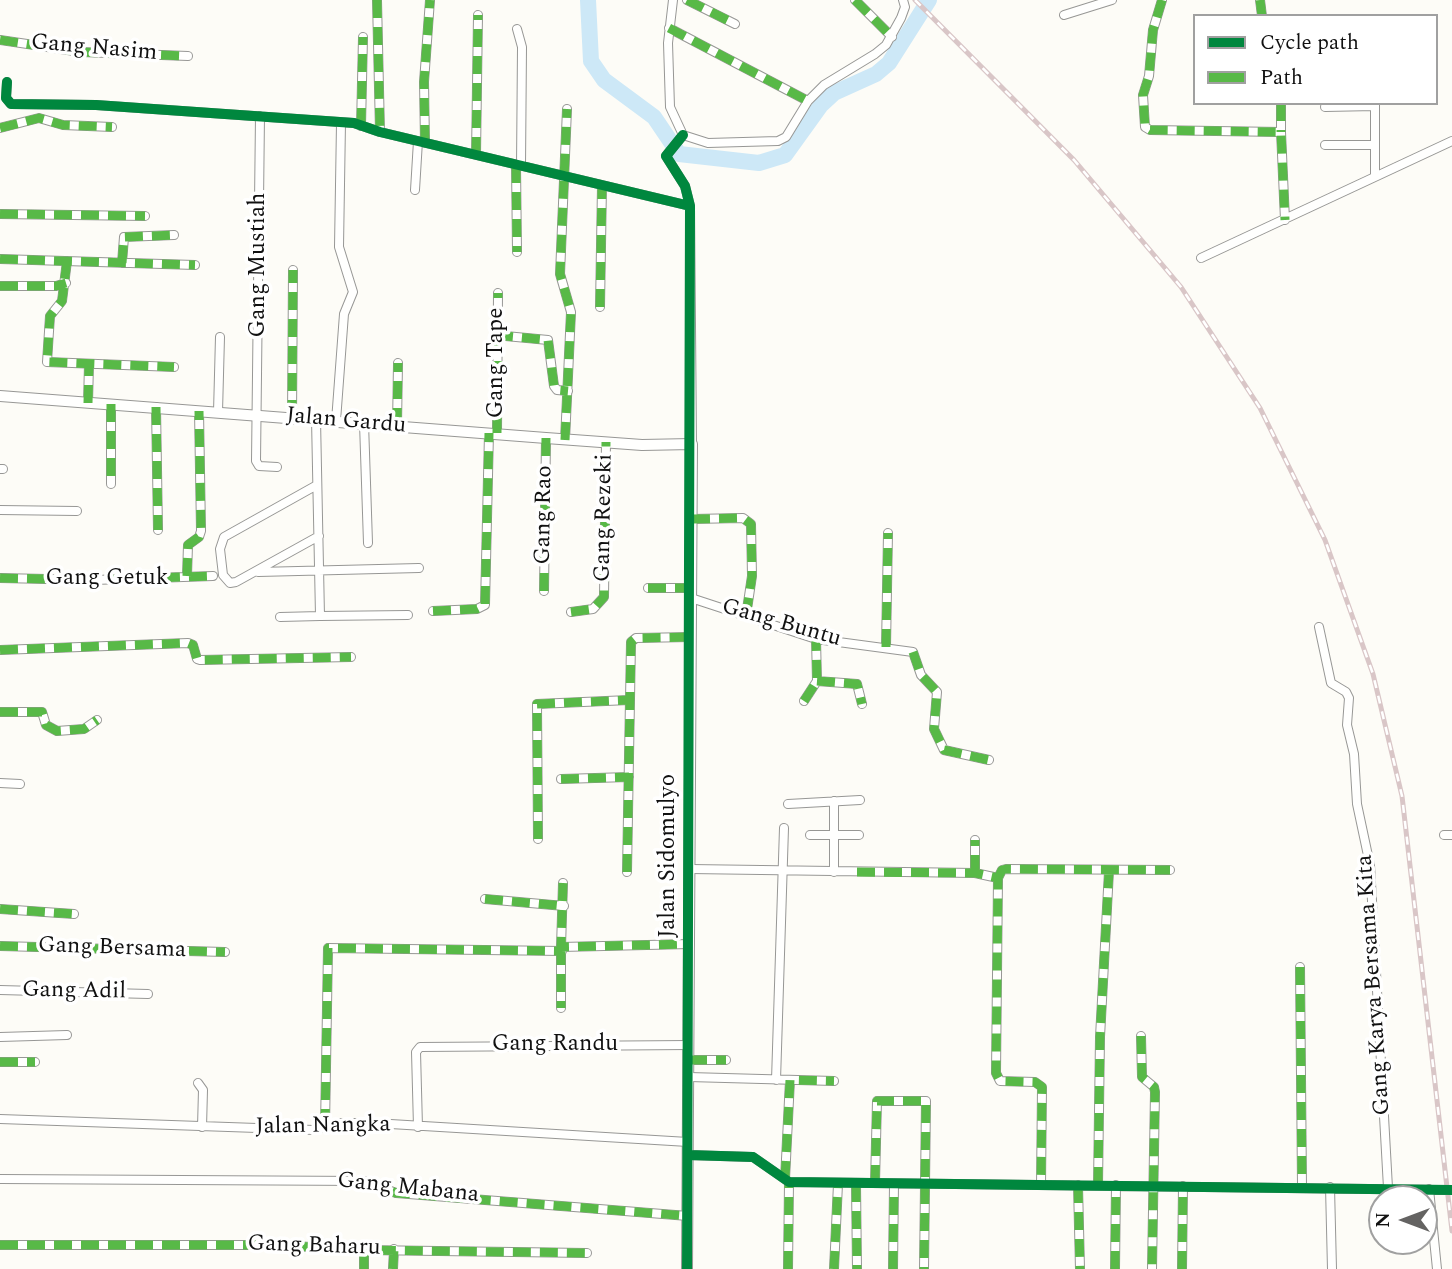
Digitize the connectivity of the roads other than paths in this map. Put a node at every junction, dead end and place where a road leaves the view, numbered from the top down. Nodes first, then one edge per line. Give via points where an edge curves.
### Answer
1 (377, 0) edge
2 (430, 0) edge
3 (673, 0) edge
4 (687, 0) edge
5 (855, 0) edge
6 (903, 0) edge
7 (1112, 0) edge
8 (1162, 0) edge
9 (478, 15) dead end
10 (1064, 15) dead end
11 (735, 24) dead end
12 (669, 28) junction
13 (517, 29) dead end
14 (363, 37) dead end
15 (891, 37) junction
16 (0, 40) edge
17 (188, 56) dead end
18 (4, 87) edge
19 (808, 101) junction
20 (1281, 105) edge
21 (1358, 105) edge
22 (1375, 105) edge
23 (1325, 107) dead end
24 (567, 109) dead end
25 (260, 116) junction
26 (341, 123) junction
27 (361, 126) junction
28 (112, 127) dead end
29 (0, 128) edge
30 (380, 132) junction
31 (1281, 132) junction
32 (680, 138) junction
33 (1452, 141) edge
34 (422, 142) junction
35 (1325, 145) dead end
36 (1376, 145) junction
37 (476, 155) junction
38 (518, 165) junction
39 (563, 174) junction
40 (1376, 175) junction
41 (602, 185) junction
42 (415, 190) dead end
43 (690, 206) junction
44 (0, 214) edge
45 (145, 216) dead end
46 (1285, 220) junction
47 (174, 235) dead end
48 (517, 253) dead end
49 (1201, 258) dead end
50 (0, 259) edge
51 (67, 261) junction
52 (122, 263) junction
53 (195, 265) dead end
54 (293, 270) dead end
55 (66, 283) junction
56 (0, 286) edge
57 (498, 293) dead end
58 (600, 307) dead end
59 (495, 335) junction
60 (220, 337) dead end
61 (398, 363) dead end
62 (89, 364) junction
63 (174, 367) dead end
64 (568, 391) junction
65 (0, 396) edge
66 (88, 402) junction
67 (111, 404) junction
68 (156, 407) junction
69 (199, 411) junction
70 (218, 412) junction
71 (257, 415) junction
72 (292, 418) junction
73 (316, 419) junction
74 (336, 421) junction
75 (364, 423) junction
76 (397, 426) junction
77 (493, 433) junction
78 (546, 439) junction
79 (565, 440) junction
80 (606, 442) junction
81 (692, 444) junction
82 (277, 467) dead end
83 (111, 485) dead end
84 (317, 485) junction
85 (0, 510) edge
86 (77, 511) dead end
87 (692, 519) junction
88 (158, 530) dead end
89 (888, 533) dead end
90 (319, 536) junction
91 (368, 543) dead end
92 (419, 568) dead end
93 (255, 572) junction
94 (320, 573) junction
95 (187, 576) junction
96 (213, 576) dead end
97 (0, 578) edge
98 (648, 588) dead end
99 (544, 591) dead end
100 (691, 593) junction
101 (433, 611) dead end
102 (571, 612) dead end
103 (408, 615) dead end
104 (320, 616) junction
105 (746, 616) junction
106 (280, 617) dead end
107 (1319, 627) dead end
108 (691, 637) junction
109 (817, 639) junction
110 (886, 647) junction
111 (0, 650) edge
112 (351, 656) dead end
113 (817, 681) junction
114 (629, 700) junction
115 (804, 701) dead end
116 (862, 704) dead end
117 (0, 712) edge
118 (97, 719) dead end
119 (989, 760) dead end
120 (629, 777) junction
121 (561, 779) dead end
122 (0, 783) edge
123 (20, 784) dead end
124 (860, 800) dead end
125 (834, 801) junction
126 (788, 804) dead end
127 (784, 828) dead end
128 (810, 835) dead end
129 (834, 835) junction
130 (859, 835) dead end
131 (538, 839) dead end
132 (975, 839) dead end
133 (690, 869) junction
134 (1170, 870) dead end
135 (1109, 871) junction
136 (627, 872) dead end
137 (835, 872) junction
138 (782, 873) junction
139 (975, 873) junction
140 (998, 878) junction
141 (563, 883) dead end
142 (485, 899) dead end
143 (564, 906) junction
144 (0, 909) edge
145 (75, 914) dead end
146 (690, 944) junction
147 (0, 946) edge
148 (562, 949) junction
149 (225, 952) dead end
150 (1300, 967) dead end
151 (0, 990) edge
152 (148, 993) dead end
153 (561, 1007) dead end
154 (67, 1035) dead end
155 (1141, 1036) dead end
156 (0, 1037) edge
157 (689, 1045) junction
158 (689, 1060) junction
159 (726, 1060) dead end
160 (0, 1062) edge
161 (35, 1062) dead end
162 (689, 1077) junction
163 (776, 1080) junction
164 (790, 1080) junction
165 (834, 1081) dead end
166 (198, 1083) dead end
167 (0, 1119) edge
168 (202, 1126) junction
169 (325, 1127) junction
170 (418, 1127) junction
171 (688, 1142) junction
172 (688, 1156) junction
173 (0, 1179) edge
174 (787, 1181) junction
175 (876, 1183) junction
176 (838, 1184) junction
177 (856, 1184) junction
178 (894, 1184) junction
179 (923, 1185) junction
180 (1041, 1185) junction
181 (1078, 1185) junction
182 (1098, 1185) junction
183 (1116, 1185) junction
184 (1154, 1185) junction
185 (1183, 1185) junction
186 (1388, 1185) edge
187 (1302, 1186) junction
188 (1330, 1186) junction
189 (1368, 1187) edge
190 (688, 1216) junction
191 (0, 1245) edge
192 (394, 1249) junction
193 (364, 1250) junction
194 (587, 1253) dead end
195 (363, 1269) edge
196 (393, 1269) edge
197 (687, 1269) edge
198 (788, 1269) edge
199 (834, 1269) edge
200 (858, 1269) edge
201 (892, 1269) edge
202 (924, 1269) edge
203 (1080, 1269) edge
204 (1115, 1269) edge
205 (1152, 1269) edge
206 (1182, 1269) edge
207 (1332, 1269) edge

1 - 30 street
2 - 34 street
3 - 12 street
4 - 11 street
5 - 15 street
6 - 15 street via 905,7
7 - 10 street
8 - 31 street via 1143,95 1147,129
9 - 37 street
12 - 19 street
12 - 32 street via 670,107
13 - 38 street via 522,47
14 - 27 street
15 - 19 street via 876,54 837,76
16 - 17 street, Gang Nasim via 81,52
18 - 25 street via 11,104
19 - 32 street via 791,130 778,141 708,143
20 - 31 street
21 - 23 street
22 - 36 street
24 - 39 street
25 - 26 street
25 - 71 street, Gang Mustiah
26 - 27 street
26 - 74 street via 339,247 352,292 344,314
27 - 30 street
28 - 29 street via 63,125 39,118
30 - 34 street
31 - 46 street
32 - 43 street via 666,153 685,186
33 - 40 street
34 - 37 street
34 - 42 street
35 - 36 street
36 - 40 street
37 - 38 street
38 - 39 street
38 - 48 street
39 - 41 street
39 - 64 street via 561,274 570,312
40 - 46 street
41 - 43 street
41 - 58 street
43 - 81 street
44 - 45 street
46 - 49 street
47 - 52 street via 124,237
50 - 51 street
51 - 52 street
51 - 55 street
52 - 53 street
54 - 72 street
55 - 56 street
55 - 62 street via 60,306 50,316 46,360
57 - 59 street, Gang Tape
59 - 64 street via 548,340 554,386
59 - 77 street, Gang Tape
60 - 70 street
61 - 76 street
62 - 63 street
62 - 66 street
64 - 79 street
65 - 66 street, Jalan Gardu
66 - 67 street, Jalan Gardu
67 - 68 street, Jalan Gardu
67 - 83 street
68 - 69 street, Jalan Gardu
68 - 88 street
69 - 70 street, Jalan Gardu
69 - 95 street via 201,531 188,545
70 - 71 street, Jalan Gardu
71 - 72 street, Jalan Gardu
71 - 82 street, Gang Mustiah via 257,465
72 - 73 street, Jalan Gardu
73 - 74 street, Jalan Gardu
73 - 84 street
74 - 75 street, Jalan Gardu
75 - 76 street, Jalan Gardu
75 - 91 street
76 - 77 street, Jalan Gardu
77 - 78 street, Jalan Gardu
77 - 101 street, Gang Tape via 485,605 481,609
78 - 79 street, Jalan Gardu
78 - 99 street, Gang Rao
79 - 80 street, Jalan Gardu
80 - 81 street, Jalan Gardu
80 - 102 street, Gang Rezeki via 604,597 593,609
81 - 87 street, Jalan Sidomulyo
84 - 90 street
84 - 93 street via 224,537 221,566 226,580 233,583
85 - 86 street
87 - 100 street, Jalan Sidomulyo
87 - 105 street via 749,521 753,551
89 - 110 street
90 - 93 street
90 - 94 street
92 - 94 street
93 - 94 street
94 - 104 street
95 - 96 street, Gang Getuk
95 - 97 street, Gang Getuk
98 - 100 street, Gang Buntu
100 - 105 street, Gang Buntu
100 - 108 street, Jalan Sidomulyo
103 - 104 street
104 - 106 street
105 - 109 street, Gang Buntu
107 - 186 street, Gang Karya Bersama Kita via 1331,683 1349,698 1347,725 1370,869
108 - 114 street via 633,639
108 - 133 street, Jalan Sidomulyo
109 - 110 street, Gang Buntu
109 - 113 street
110 - 119 street, Gang Buntu via 913,652 921,676 937,692 934,729 944,750
111 - 112 street via 188,643 200,660
113 - 115 street
113 - 116 street via 857,684
114 - 120 street
114 - 131 street via 537,704
117 - 118 street via 42,712 46,725 57,731 84,729
120 - 121 street
120 - 136 street
122 - 123 street
124 - 125 street
125 - 126 street
125 - 129 street
127 - 138 street
128 - 129 street
129 - 130 street
129 - 137 street
132 - 139 street
133 - 138 street
133 - 146 street, Jalan Sidomulyo
134 - 135 street
135 - 140 street via 1006,869
135 - 182 street via 1099,1051
137 - 138 street
137 - 139 street
138 - 163 street
139 - 140 street
140 - 180 street via 996,1073 1002,1082 1035,1082 1042,1087
141 - 143 street
142 - 143 street
143 - 148 street
144 - 145 street
146 - 148 street
146 - 157 street, Jalan Sidomulyo
147 - 149 street, Gang Bersama
148 - 153 street
148 - 169 street via 328,948
150 - 187 street
151 - 152 street, Gang Adil
154 - 156 street
155 - 184 street via 1142,1077 1155,1092
157 - 158 street, Jalan Sidomulyo
157 - 170 street, Gang Randu via 420,1047 416,1052
158 - 159 street
158 - 162 street, Jalan Sidomulyo
160 - 161 street
162 - 163 street
162 - 171 street, Jalan Sidomulyo
163 - 164 street
164 - 165 street
164 - 174 street
166 - 168 street via 203,1090
167 - 168 street, Jalan Nangka
168 - 169 street, Jalan Nangka
169 - 170 street, Jalan Nangka via 346,1122
170 - 171 street, Jalan Nangka
171 - 172 street, Jalan Sidomulyo
172 - 174 street via 753,1157
172 - 190 street, Jalan Sidomulyo
173 - 190 street, Gang Mabana via 364,1181 396,1192
174 - 176 street
174 - 198 street
175 - 177 street
175 - 178 street
175 - 179 street via 877,1101 926,1101
176 - 177 street
176 - 199 street
177 - 200 street
178 - 179 street
178 - 201 street
179 - 180 street
179 - 202 street
180 - 181 street
181 - 182 street
181 - 203 street
182 - 183 street
183 - 184 street
183 - 204 street
184 - 185 street
184 - 205 street
185 - 187 street
185 - 206 street
187 - 188 street
188 - 189 street
188 - 207 street
190 - 197 street, Jalan Sidomulyo
191 - 193 street, Gang Baharu via 276,1245
192 - 193 street, Gang Baharu
192 - 194 street, Gang Baharu
192 - 196 street
193 - 195 street

